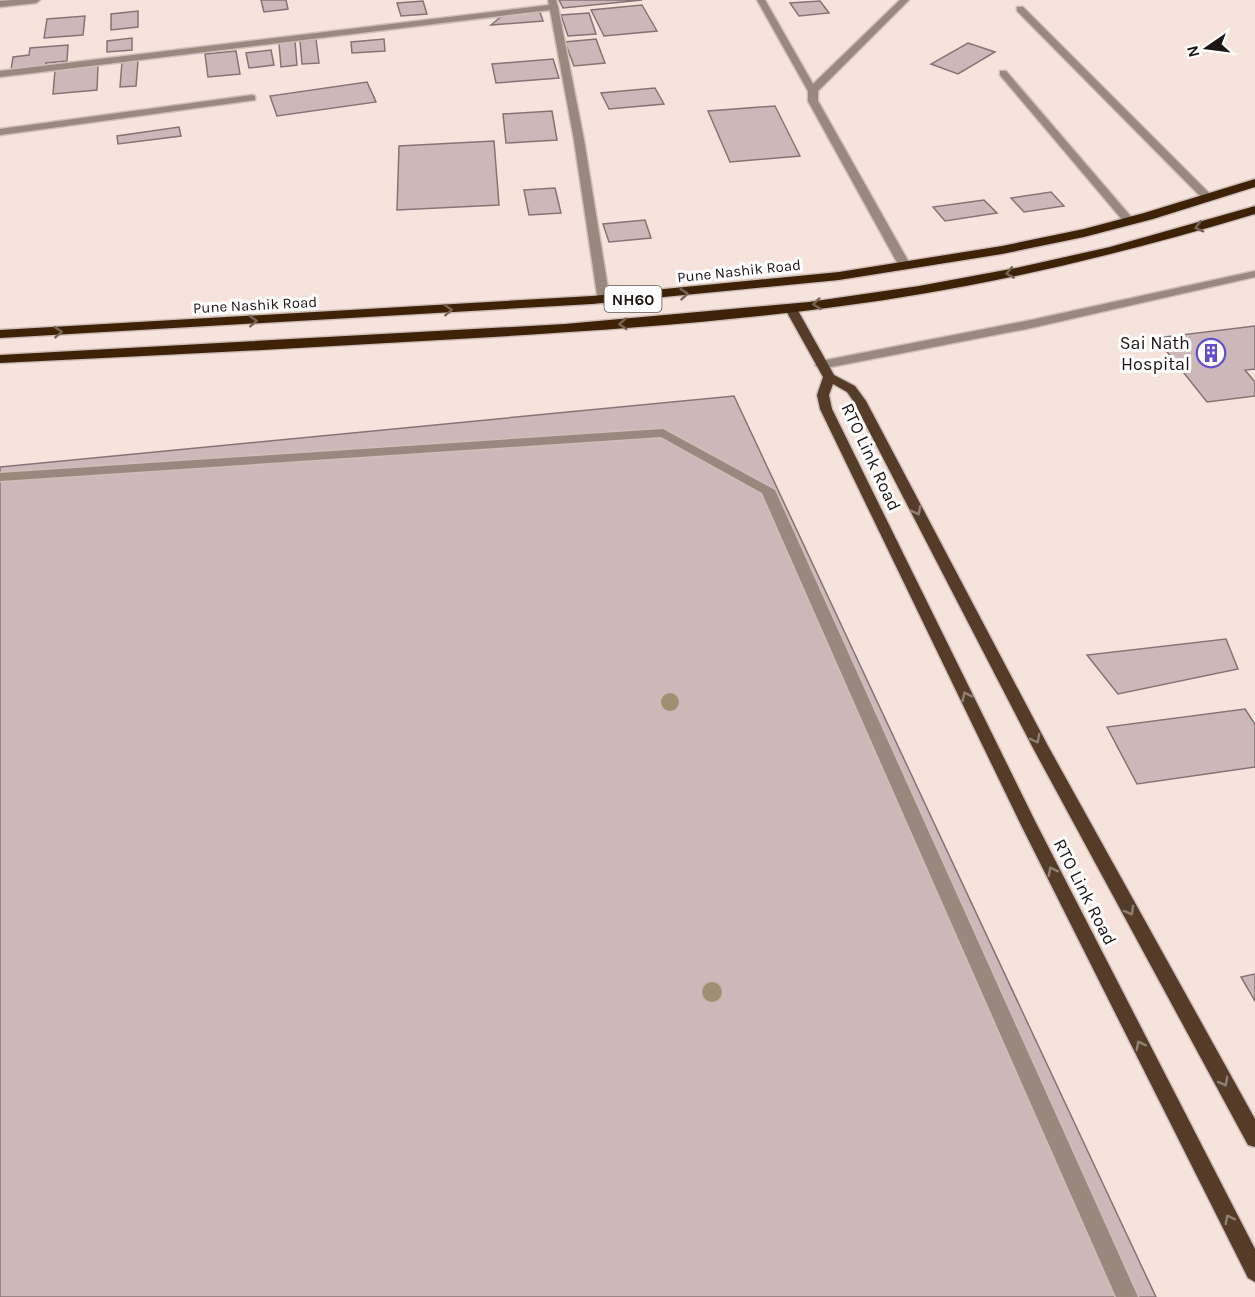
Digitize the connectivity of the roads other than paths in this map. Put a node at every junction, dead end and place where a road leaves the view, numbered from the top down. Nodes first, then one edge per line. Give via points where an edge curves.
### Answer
1 (36, 0) edge
2 (761, 0) edge
3 (905, 0) edge
4 (553, 3) edge
5 (0, 4) edge
6 (1020, 9) dead end
7 (1003, 72) dead end
8 (0, 74) edge
9 (813, 91) junction
10 (252, 98) dead end
11 (0, 132) edge
12 (1255, 183) edge
13 (1208, 198) junction
14 (1255, 210) edge
15 (1129, 221) junction
16 (905, 266) junction
17 (1255, 274) edge
18 (604, 301) junction
19 (790, 307) junction
20 (0, 334) edge
21 (0, 359) edge
22 (825, 371) junction
23 (0, 477) edge
24 (1255, 1138) edge
25 (1255, 1271) edge
26 (1126, 1297) edge

1 - 5 street
2 - 9 street
3 - 9 street
4 - 8 street
4 - 18 street
6 - 13 street
7 - 15 street
9 - 16 street via 813,101
10 - 11 street
12 - 13 highway, Pune Nashik Road / NH60
13 - 15 highway, Pune Nashik Road / NH60
14 -> 19 highway, NH60 via 1117,250 1008,274
15 - 16 highway, Pune Nashik Road / NH60
18 -> 16 highway, Pune Nashik Road / NH60 via 757,287
17 - 22 street
20 -> 18 highway, Pune Nashik Road / NH60
19 -> 21 highway, NH60 via 513,332
19 - 22 main road
22 -> 24 main road, RTO Link Road via 851,389 860,401 1041,748
25 -> 22 main road, RTO Link Road via 1028,823 826,409
23 - 26 street via 663,433 768,490

